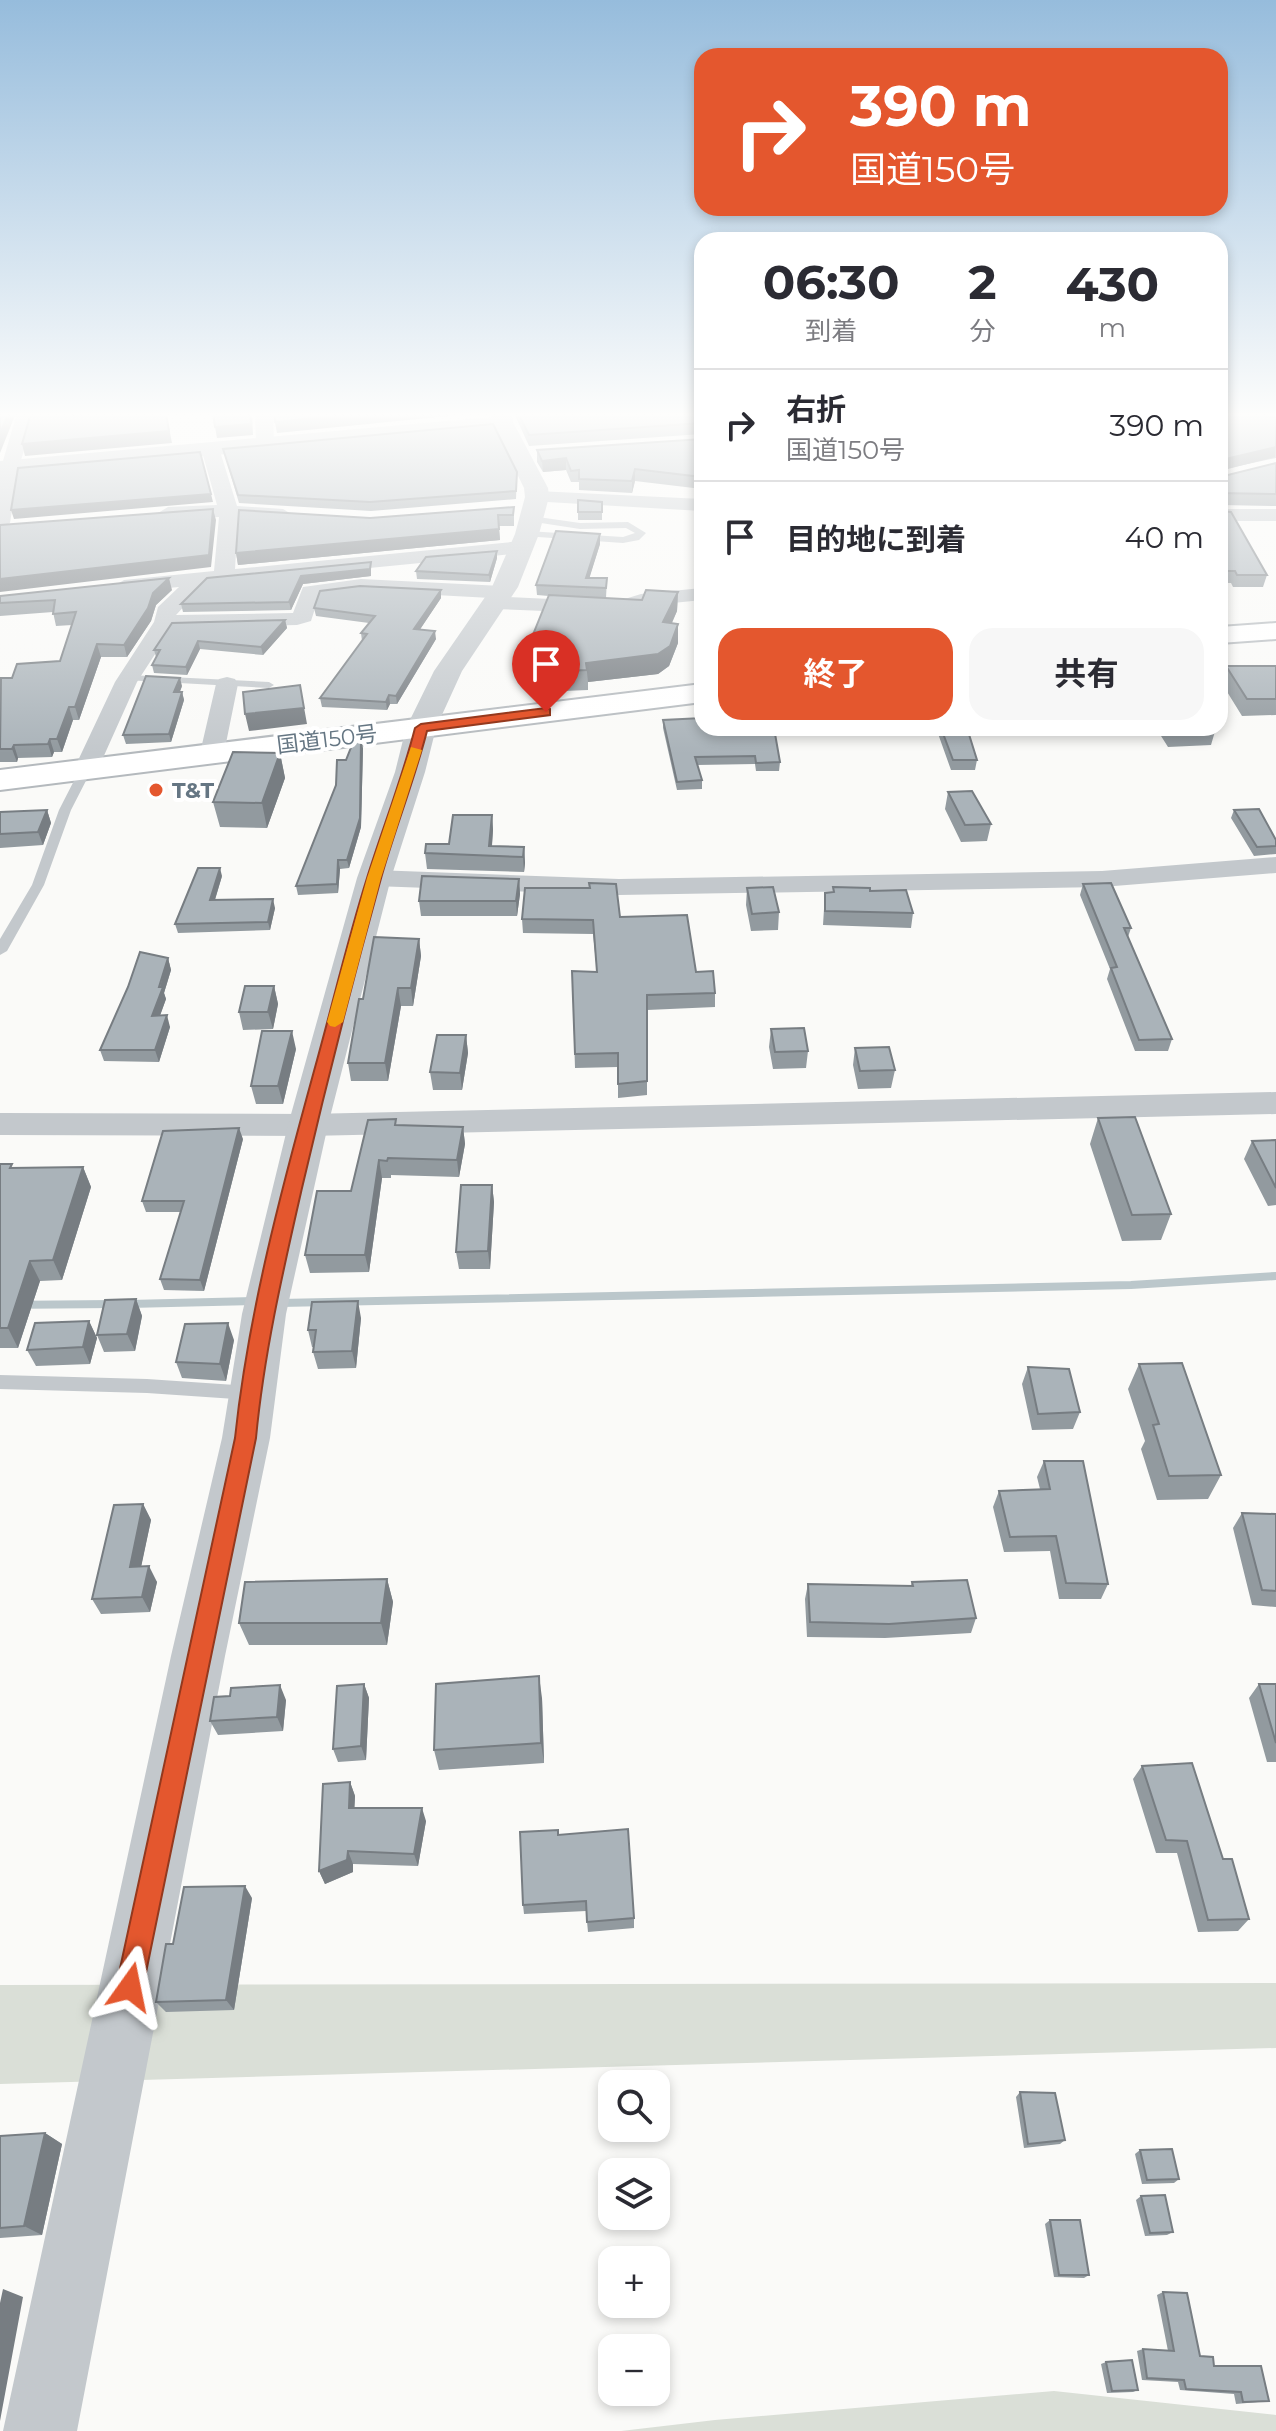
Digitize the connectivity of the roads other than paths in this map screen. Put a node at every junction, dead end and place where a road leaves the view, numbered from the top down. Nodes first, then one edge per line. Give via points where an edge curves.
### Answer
1 (228, 526) edge
2 (499, 526) edge
3 (528, 526) edge
4 (557, 526) edge
5 (630, 526) edge
6 (224, 575) junction
7 (201, 577) junction
8 (108, 587) edge
9 (694, 595) edge
10 (498, 598) junction
11 (165, 622) junction
12 (1276, 631) edge
13 (1228, 634) edge
14 (129, 678) junction
15 (227, 684) junction
16 (269, 685) edge
17 (694, 694) edge
18 (421, 728) junction
19 (212, 753) junction
20 (86, 769) junction
21 (0, 780) edge
22 (1276, 865) edge
23 (374, 878) junction
24 (0, 951) edge
25 (1276, 1103) edge
26 (0, 1124) edge
27 (308, 1125) junction
28 (0, 1382) edge
29 (250, 1393) junction
30 (40, 2431) edge

1 - 6 street
2 - 6 street
3 - 10 street
4 - 5 lane via 623,540 641,533
6 - 7 street
7 - 8 street
7 - 11 street via 166,612
9 - 10 street via 617,608
10 - 11 street via 361,585 310,591 303,616 297,619
10 - 18 street via 448,671
11 - 14 street
12 - 13 highway
14 - 15 lane
14 - 20 street
15 - 16 lane
15 - 19 street
17 - 18 highway, 国道150号
18 - 19 highway, 国道150号
18 - 23 street
19 - 20 highway, 国道150号
20 - 21 highway, 国道150号
20 - 24 lane via 38,885
22 - 23 street via 1102,879 634,887
23 - 27 street
25 - 27 street
26 - 27 street
27 - 29 street via 266,1300
28 - 29 lane
29 - 30 street via 246,1438

